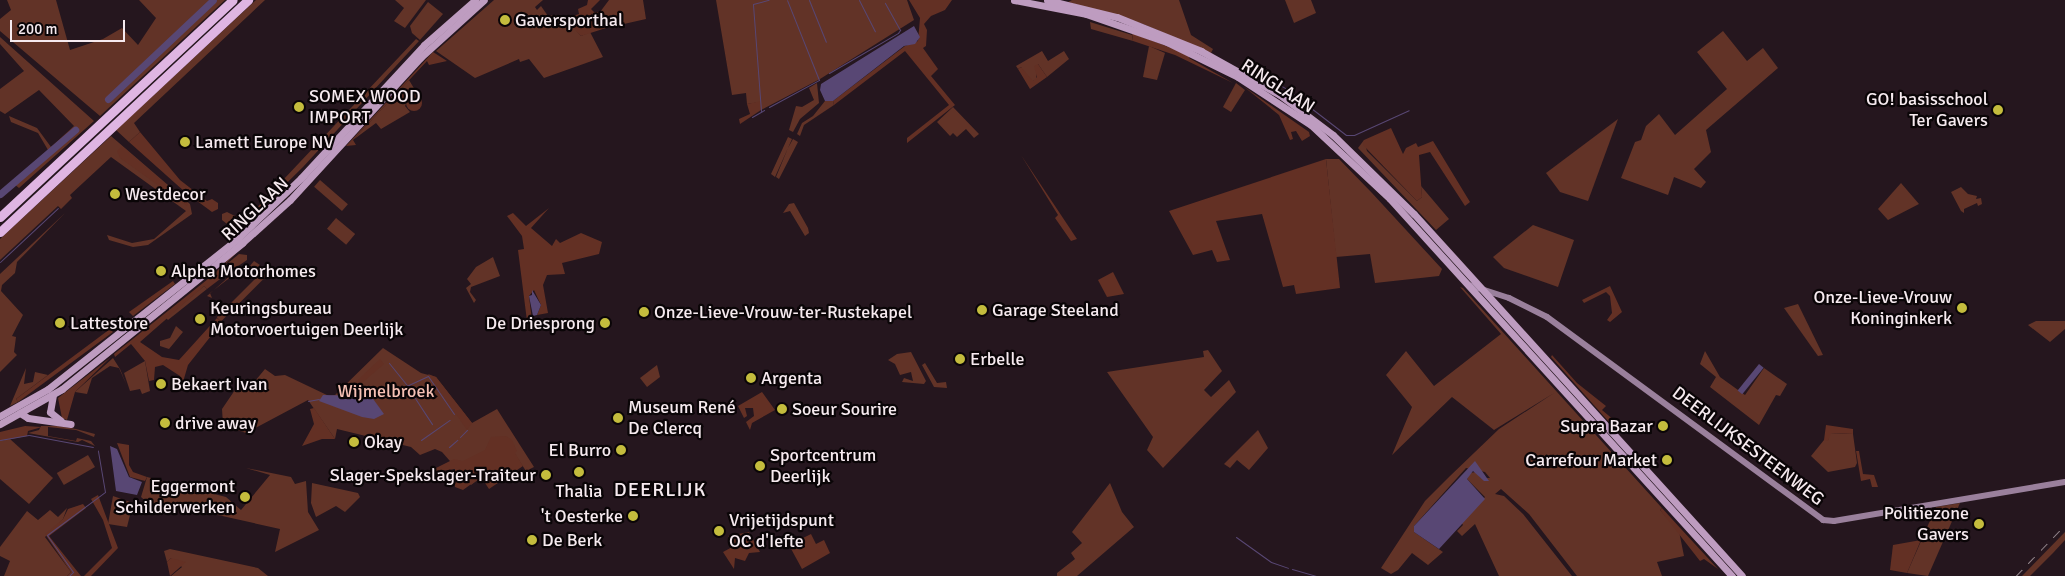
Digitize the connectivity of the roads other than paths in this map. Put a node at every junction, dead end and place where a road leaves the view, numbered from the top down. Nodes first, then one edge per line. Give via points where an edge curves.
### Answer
1 (233, 0) edge
2 (248, 0) edge
3 (475, 0) edge
4 (484, 0) edge
5 (1014, 0) edge
6 (1047, 0) edge
7 (25, 194) junction
8 (0, 212) edge
9 (0, 217) edge
10 (0, 232) edge
11 (1474, 286) junction
12 (1509, 298) junction
13 (1504, 314) junction
14 (54, 395) junction
15 (13, 410) junction
16 (22, 414) junction
17 (0, 416) edge
18 (0, 424) edge
19 (2065, 482) edge
20 (1732, 576) edge
21 (1742, 576) edge

1 - 7 highway
2 - 10 highway
3 - 15 main road, RINGLAAN via 424,45 300,178 237,239 88,359
4 - 14 main road, RINGLAAN via 420,58 290,200 192,285
5 - 11 main road, RINGLAAN via 1086,14 1142,33 1210,62 1260,90 1311,125 1344,154
6 - 11 main road, RINGLAAN via 1116,17 1174,38 1230,65 1280,95 1356,155
7 - 8 highway
7 - 9 highway
11 - 12 main road, DEERLIJKSESTEENWEG
11 - 13 main road
11 - 20 main road
12 - 13 main road via 1502,304
12 - 19 main road, DEERLIJKSESTEENWEG via 1536,310 1568,332 1823,520 1834,522
13 - 21 main road
14 - 16 main road, RINGLAAN
14 - 16 main road via 49,408 53,416 71,424
15 - 16 main road
15 - 17 main road, RINGLAAN
16 - 18 main road, RINGLAAN

